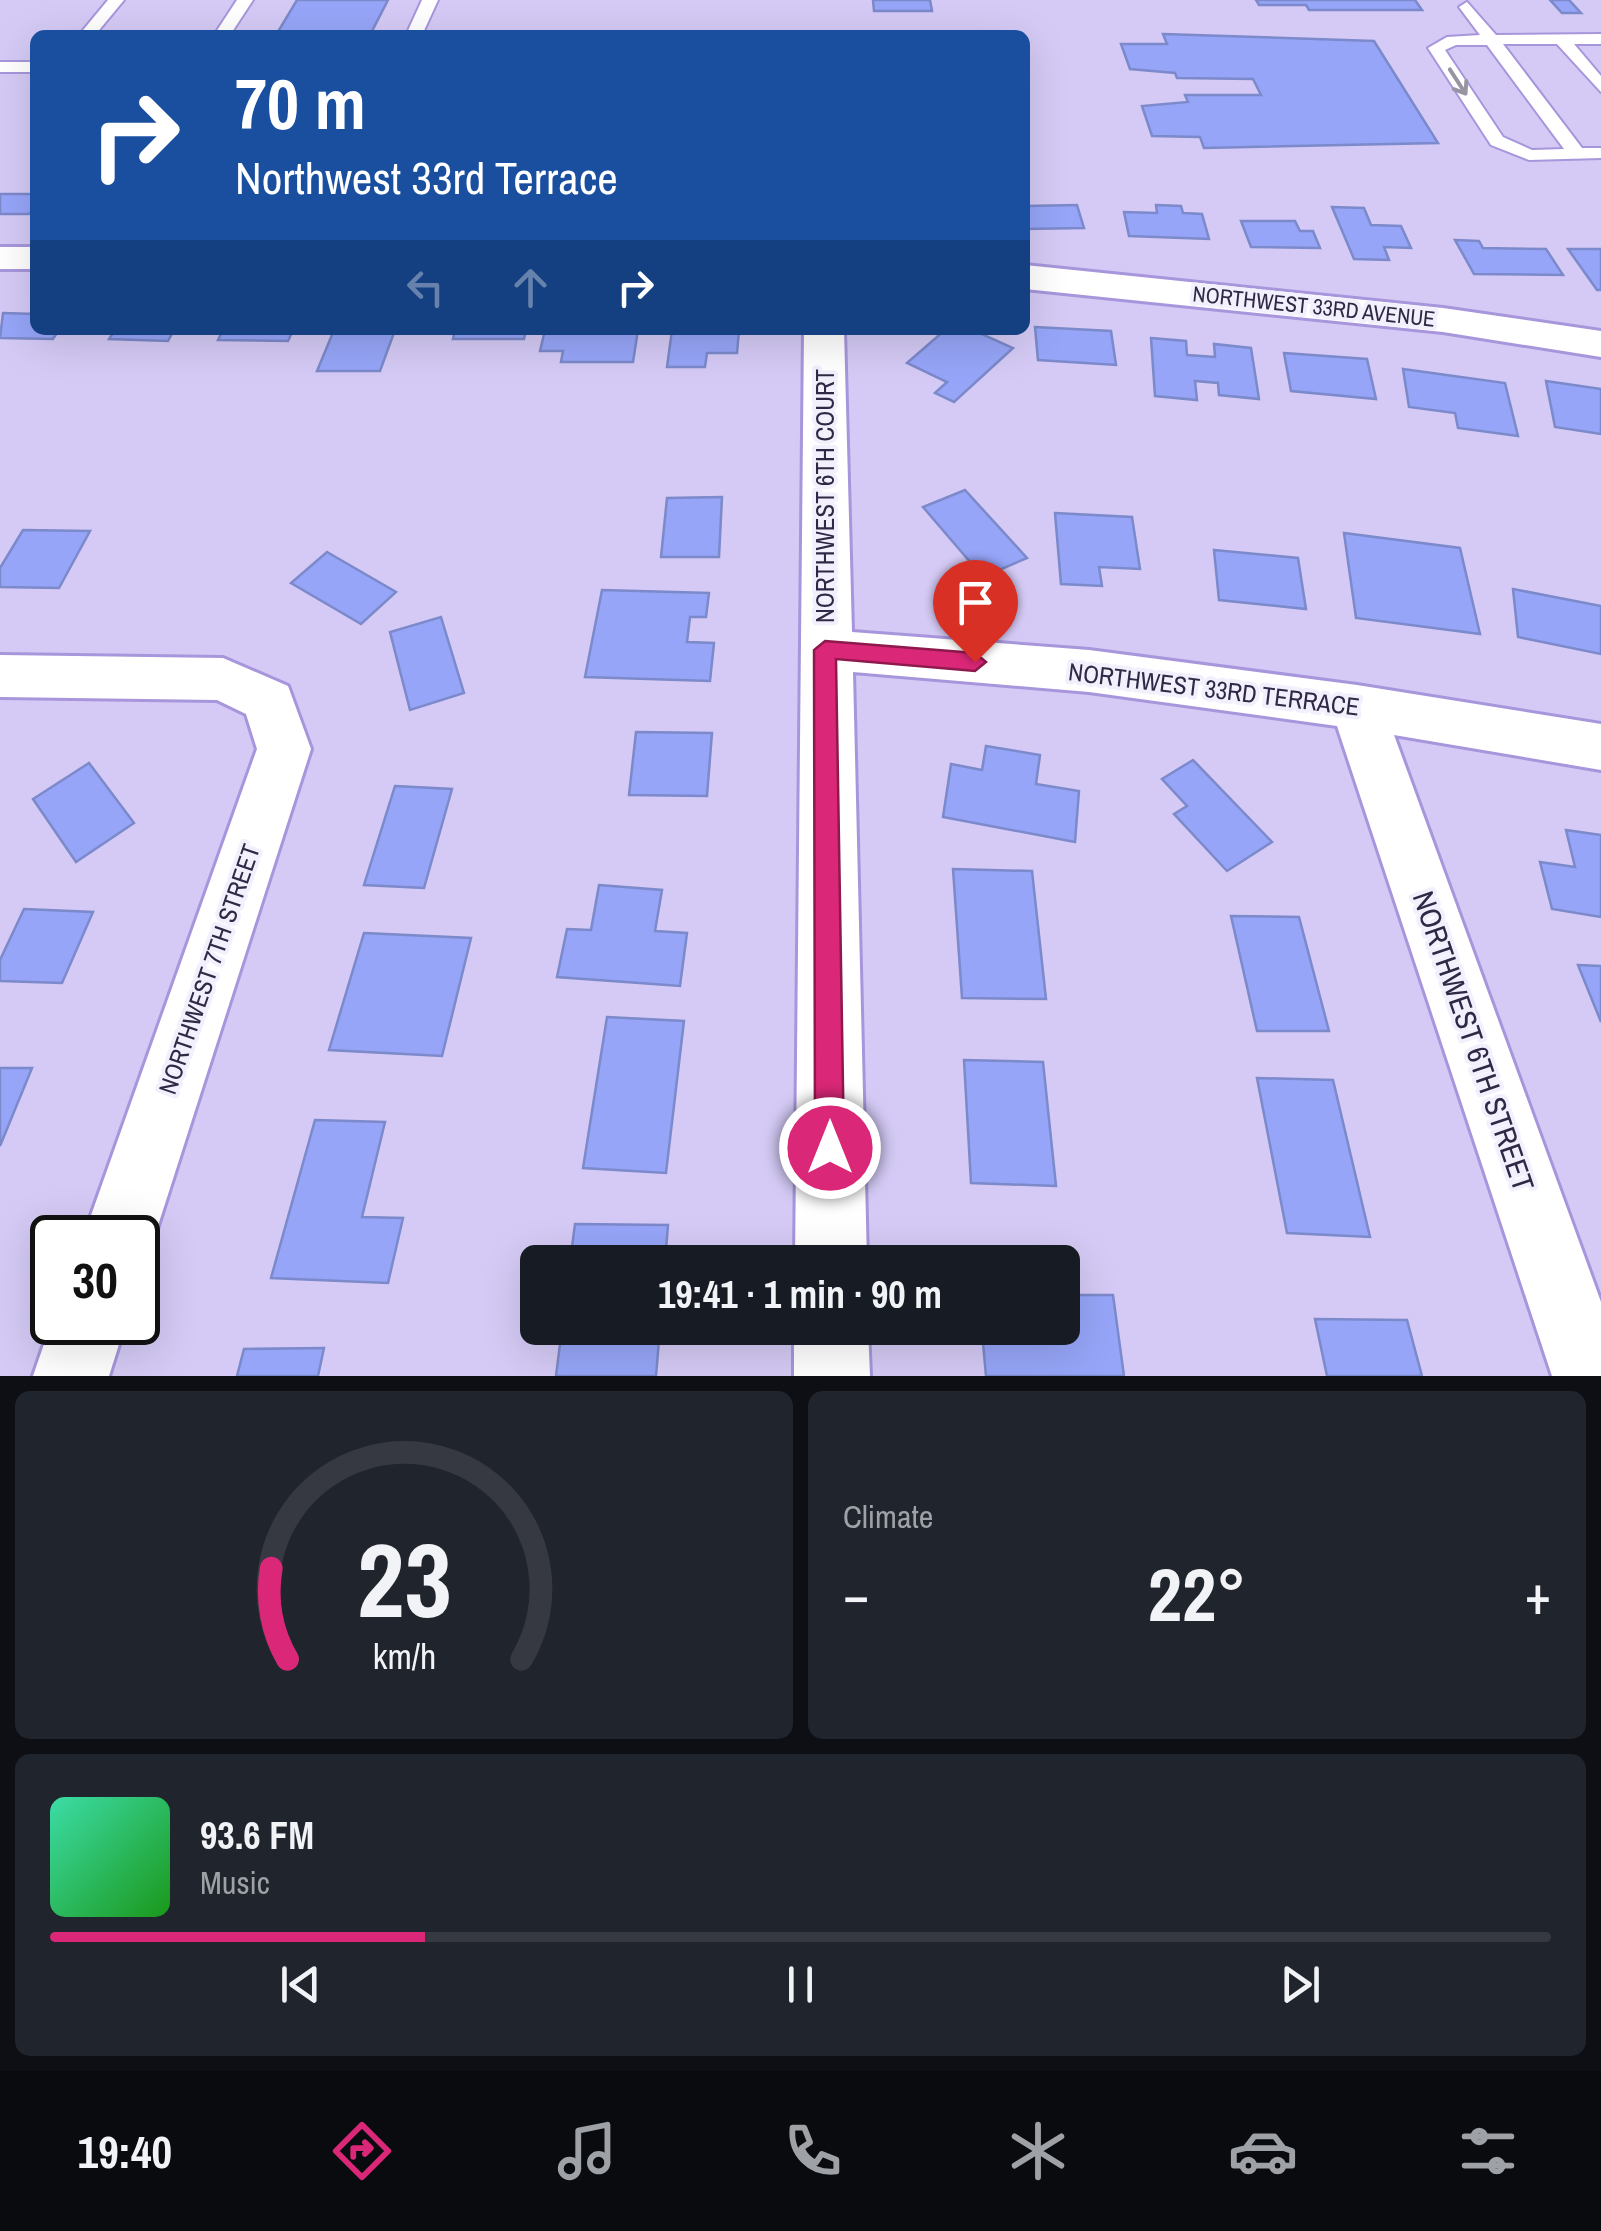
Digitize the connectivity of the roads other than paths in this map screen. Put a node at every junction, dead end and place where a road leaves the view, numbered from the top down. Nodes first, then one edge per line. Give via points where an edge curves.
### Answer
1 (116, 0) edge
2 (246, 0) edge
3 (430, 0) edge
4 (1466, 6) dead end
5 (91, 30) edge
6 (225, 30) edge
7 (416, 30) edge
8 (1561, 39) junction
9 (1601, 39) edge
10 (1492, 40) junction
11 (0, 67) edge
12 (30, 67) edge
13 (1601, 88) edge
14 (1601, 153) edge
15 (1577, 154) junction
16 (0, 258) edge
17 (30, 258) edge
18 (1030, 278) edge
19 (824, 335) edge
20 (1601, 344) edge
21 (825, 650) junction
22 (0, 676) edge
23 (1357, 706) junction
24 (1601, 747) edge
25 (126, 1215) edge
26 (831, 1245) edge
27 (81, 1345) edge
28 (831, 1345) edge
29 (71, 1376) edge
30 (832, 1376) edge
31 (1590, 1376) edge

1 - 5 lane
2 - 6 lane
3 - 7 lane
4 - 10 lane
8 - 9 lane
8 - 10 lane
8 - 13 lane
10 - 15 lane
10 -> 15 lane via 1453,40 1436,48 1497,141 1529,154
11 - 12 lane
14 - 15 lane
16 - 17 street
18 - 20 street, NORTHWEST 33RD AVENUE via 1443,320
19 - 21 street, NORTHWEST 6TH COURT
21 - 23 street, NORTHWEST 33RD TERRACE via 1089,671
21 - 26 street, NORTHWEST 6TH COURT
22 - 25 street, NORTHWEST 7TH STREET via 223,679 269,701 284,749
23 - 24 street, NORTHWEST 33RD TERRACE
23 - 31 street, NORTHWEST 6TH STREET
27 - 29 street
28 - 30 street

